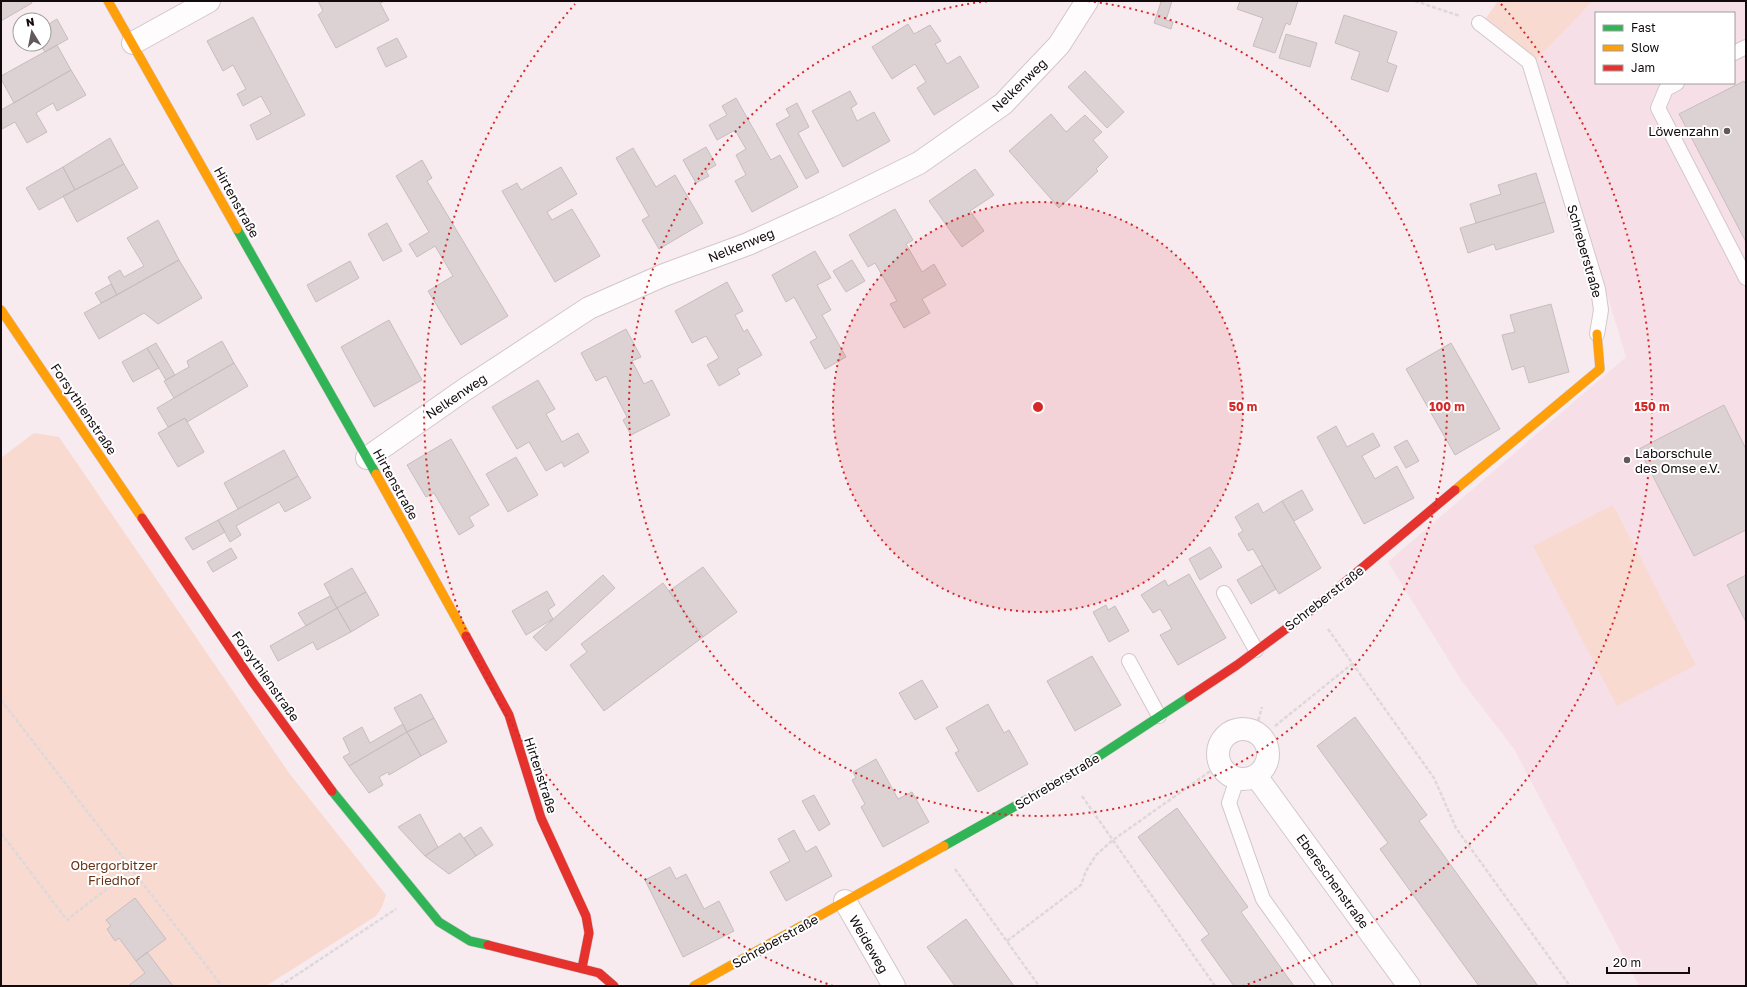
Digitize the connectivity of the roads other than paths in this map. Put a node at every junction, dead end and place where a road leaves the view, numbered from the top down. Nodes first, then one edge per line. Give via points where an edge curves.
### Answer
1 (108, 1) edge
2 (208, 1) edge
3 (1087, 1) edge
4 (1479, 23) road end
5 (133, 44) junction
6 (1746, 47) edge
7 (1735, 52) edge
8 (1675, 84) edge
9 (1746, 278) edge
10 (1, 310) edge
11 (1597, 334) joint
12 (367, 458) junction
13 (1224, 593) dead end
14 (1256, 650) junction
15 (1129, 661) dead end
16 (1160, 716) junction
17 (1246, 778) junction
18 (845, 901) junction
19 (582, 968) junction
20 (614, 986) edge
21 (694, 986) edge
22 (894, 986) edge
23 (1325, 986) edge
24 (1409, 986) edge

1 - 5 street, Hirtenstraße
2 - 5 street
3 - 12 street, Nelkenweg via 1059,45 1003,104 919,163 748,244 664,275 590,308 464,390
4 - 11 lane, Schreberstraße via 1530,62 1598,289 1601,310
5 - 12 street, Hirtenstraße
6 - 7 lane
8 - 9 lane via 1666,89 1658,108
10 - 19 street, Forsythienstraße via 252,681 337,798 439,922 470,941
11 - 14 street, Schreberstraße via 1600,369 1382,553 1313,609
12 - 19 street, Hirtenstraße via 509,714 542,818 586,916 589,933
13 - 14 lane
14 - 16 street, Schreberstraße
15 - 16 lane
16 - 18 street, Schreberstraße via 1067,777
17 - 17 street, Ebereschenstraße via 1266,765 1268,758 1265,729 1240,729 1226,735 1218,749 1219,765 1229,776
17 - 23 lane via 1229,803 1263,899
17 - 24 street, Ebereschenstraße
18 - 21 street, Schreberstraße
18 - 22 street, Weideweg
19 - 20 street via 599,973

